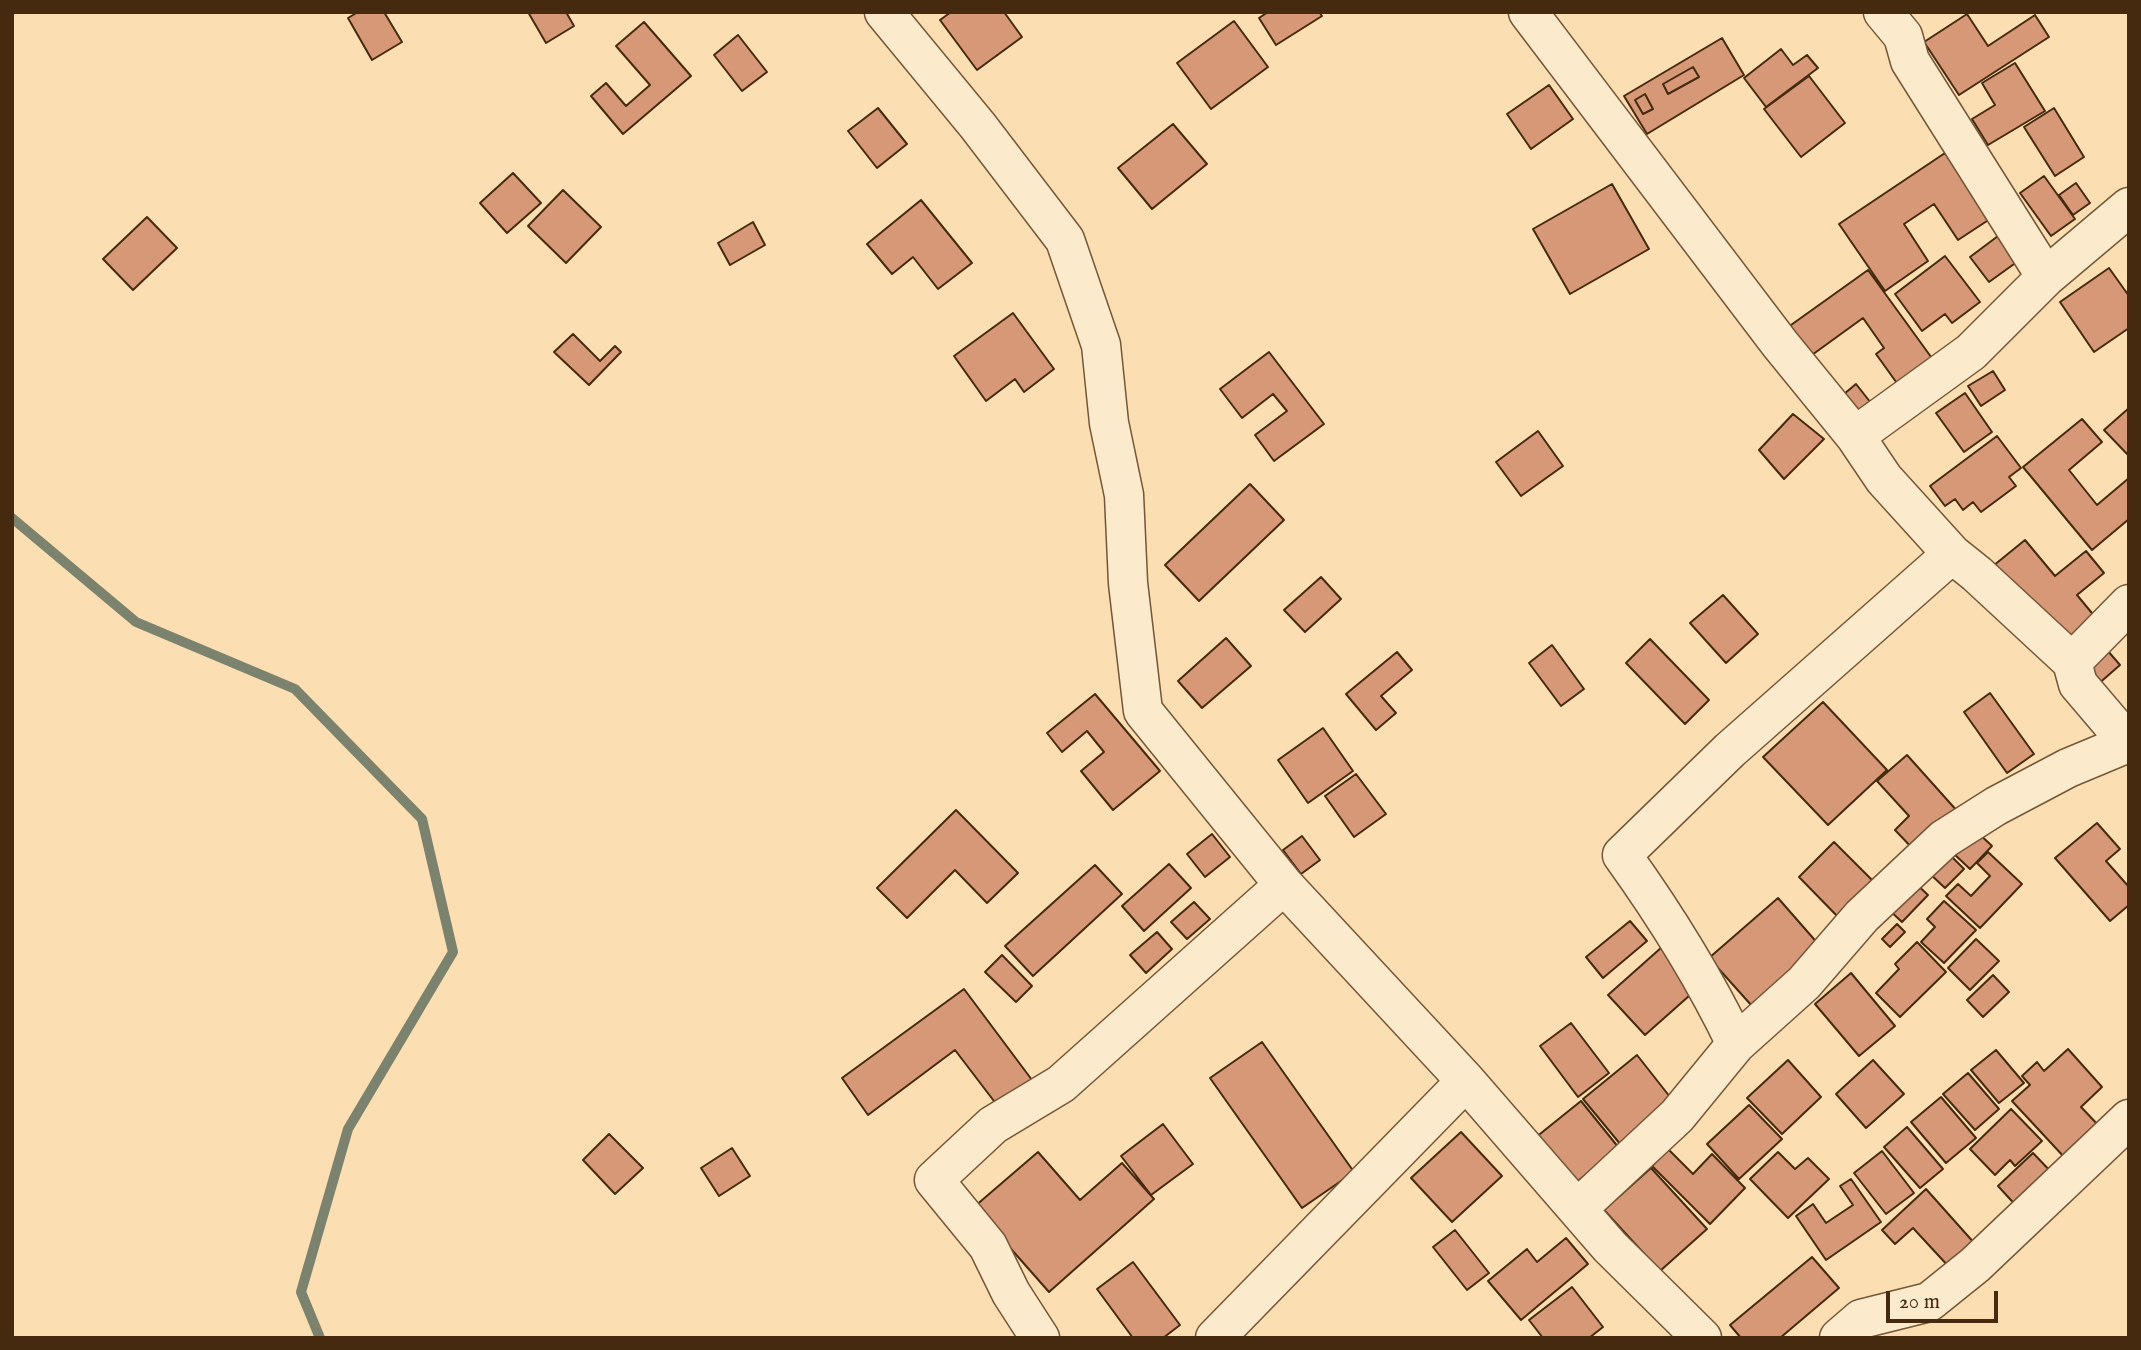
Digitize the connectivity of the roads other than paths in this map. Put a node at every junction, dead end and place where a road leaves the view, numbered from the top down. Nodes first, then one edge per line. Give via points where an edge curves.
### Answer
1 (884, 12) edge
2 (1528, 12) edge
3 (1883, 12) edge
4 (2129, 207) edge
5 (2046, 277) junction
6 (1855, 436) junction
7 (1952, 554) junction
8 (2129, 604) edge
9 (2072, 662) junction
10 (2128, 744) edge
11 (1284, 885) junction
12 (1736, 1044) junction
13 (1466, 1081) junction
14 (2129, 1119) edge
15 (1577, 1209) junction
16 (1040, 1338) edge
17 (1215, 1338) edge
18 (1702, 1338) edge
19 (1839, 1338) edge

1 - 11 street via 1065,240 1101,345 1124,495 1128,583 1143,711
2 - 6 street
3 - 5 street via 1903,36 1910,61
4 - 5 street
5 - 6 street via 1971,352
6 - 7 street via 1884,479
7 - 9 street
7 - 12 street via 1730,751 1622,855 1660,908
8 - 9 street
9 - 10 street via 2078,684
10 - 12 street via 2044,781 1944,839 1862,916 1804,982
11 - 13 street
11 - 16 street via 1061,1084 993,1125 934,1180 988,1246
12 - 15 street via 1677,1115
13 - 15 street
13 - 17 street
14 - 19 street via 1975,1265 1929,1302 1861,1319
15 - 18 street

